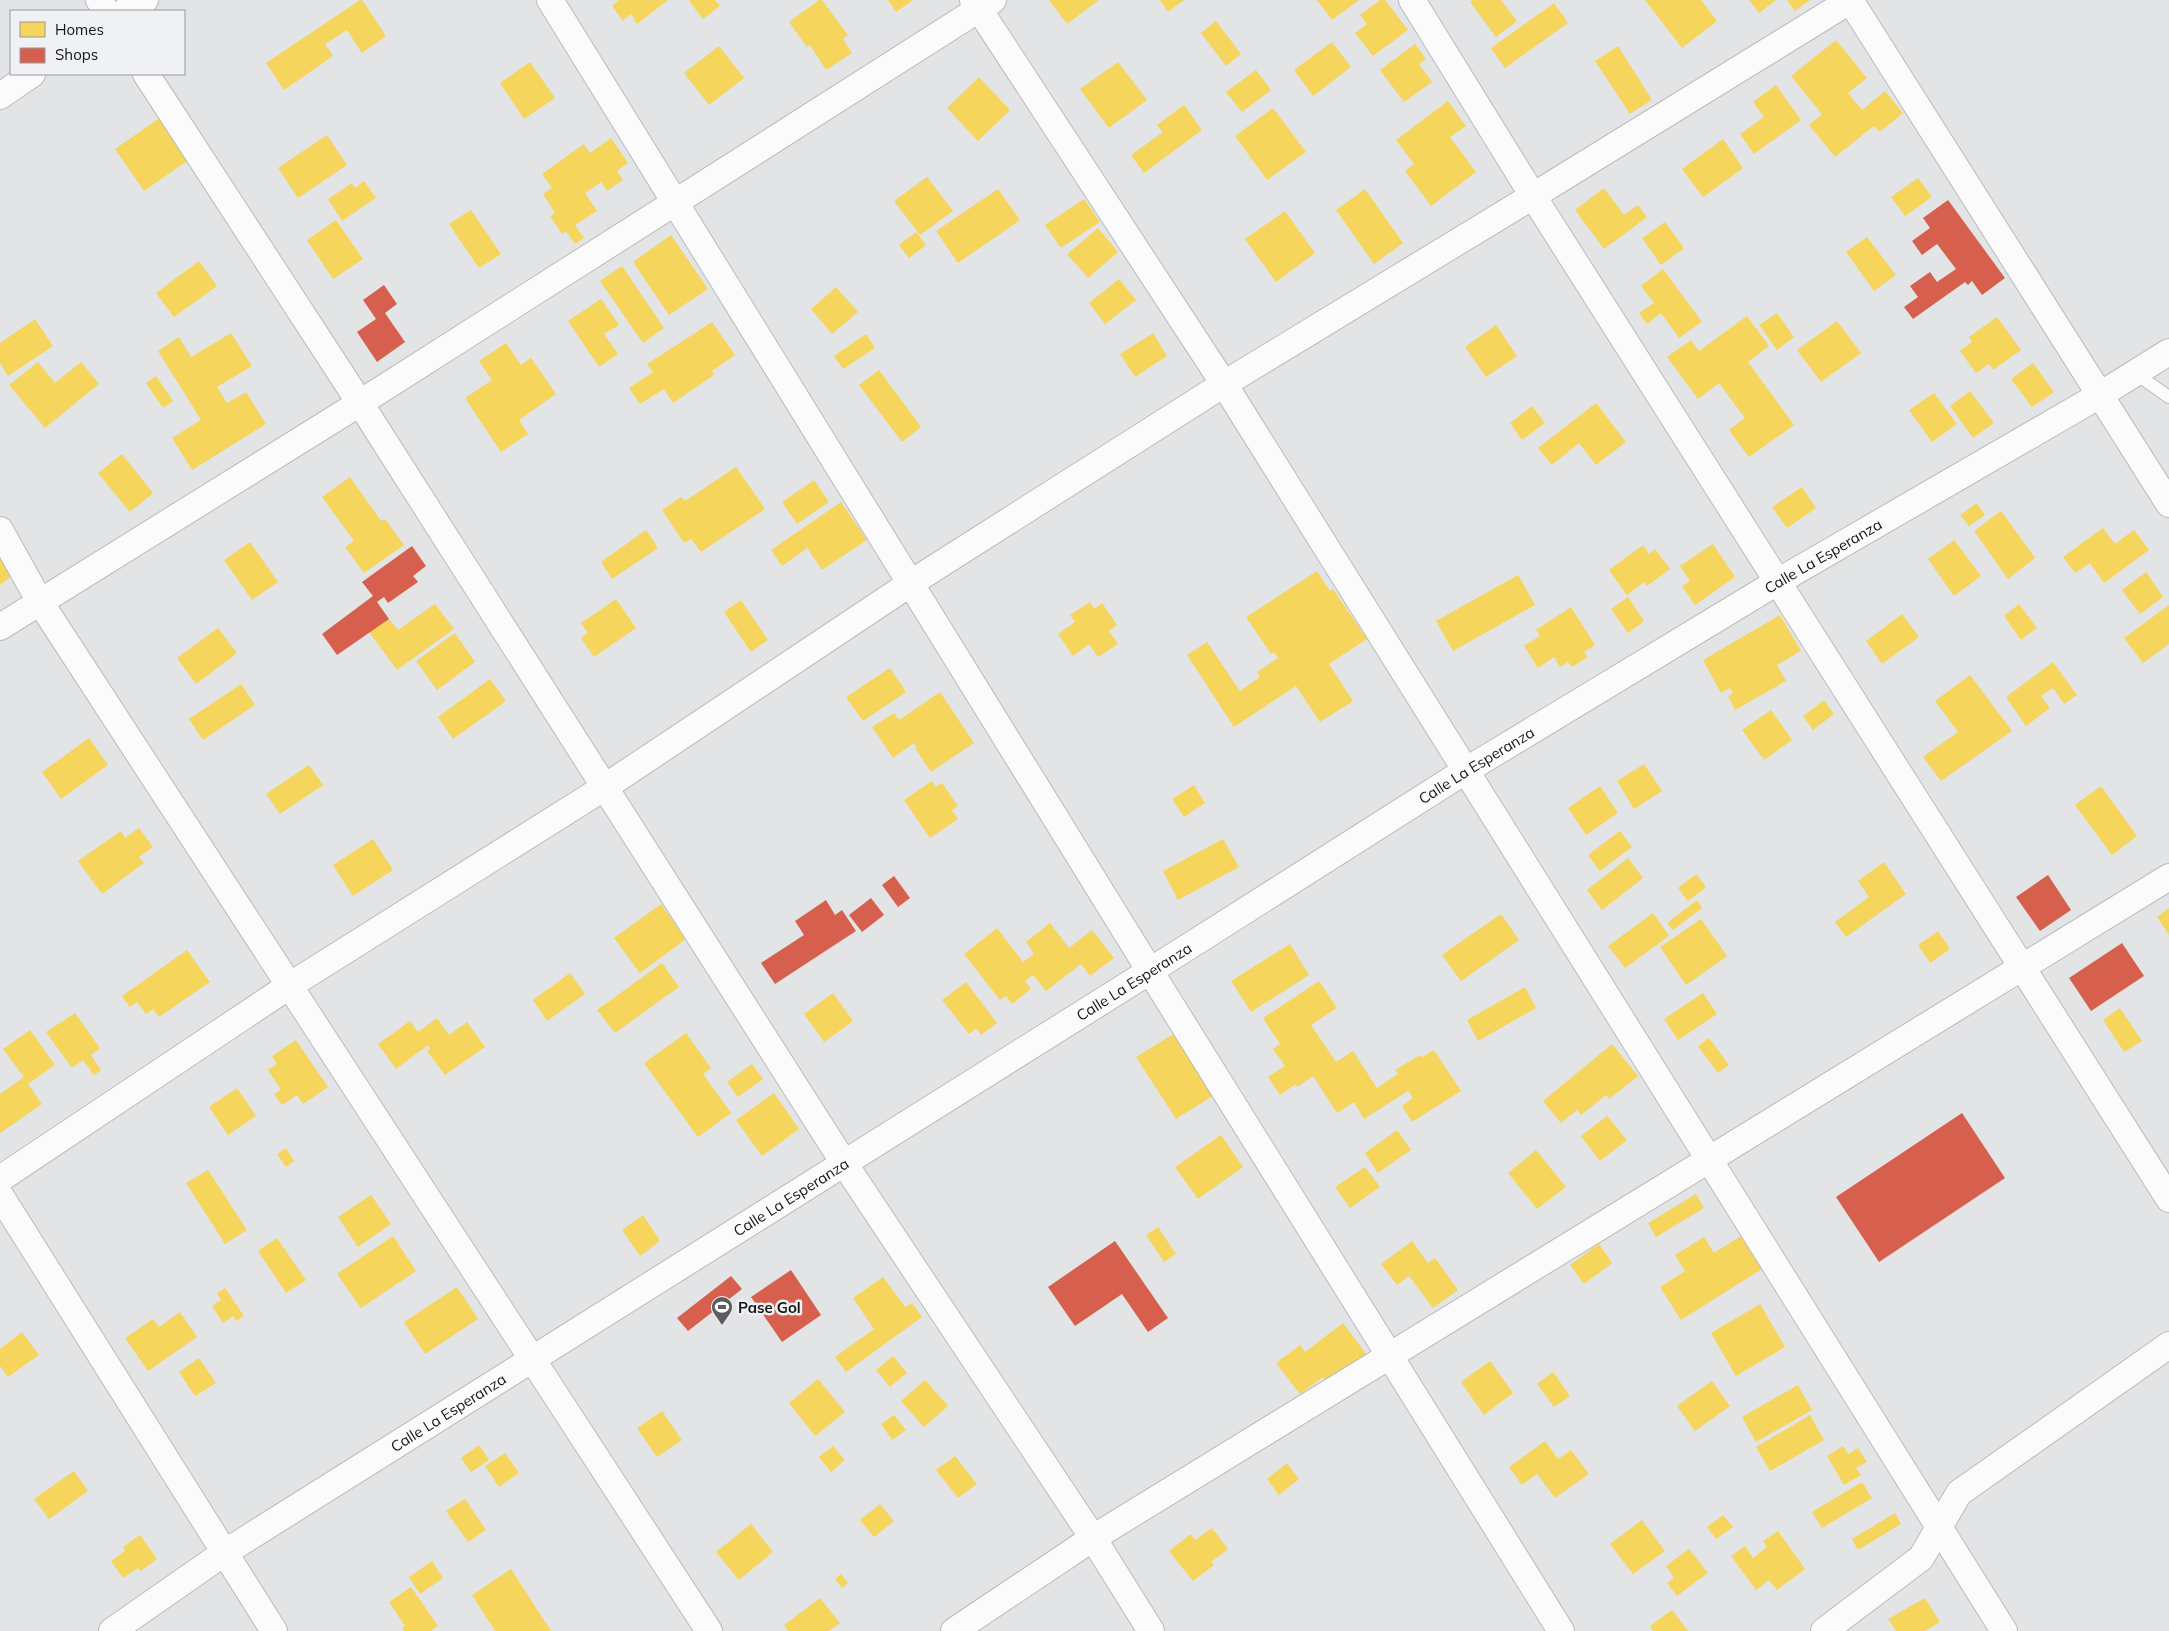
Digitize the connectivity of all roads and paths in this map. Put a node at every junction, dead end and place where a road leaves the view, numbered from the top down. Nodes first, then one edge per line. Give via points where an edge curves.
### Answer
1 (145, 0) edge
2 (550, 0) edge
3 (1412, 0) edge
4 (1851, 0) edge
5 (982, 3) edge
6 (127, 10) edge
7 (31, 75) edge
8 (147, 75) edge
9 (0, 96) edge
10 (1533, 196) junction
11 (675, 201) junction
12 (2169, 352) edge
13 (2135, 373) junction
14 (1224, 384) junction
15 (2100, 395) junction
16 (2169, 397) edge
17 (360, 403) junction
18 (2169, 504) edge
19 (0, 530) edge
20 (1779, 581) junction
21 (911, 583) junction
22 (40, 602) junction
23 (0, 627) edge
24 (1465, 771) junction
25 (606, 786) junction
26 (2169, 877) edge
27 (2022, 967) junction
28 (1150, 971) junction
29 (289, 986) junction
30 (1709, 1160) junction
31 (844, 1163) junction
32 (0, 1178) edge
33 (0, 1195) edge
34 (2169, 1199) edge
35 (2169, 1344) edge
36 (1390, 1355) junction
37 (532, 1359) junction
38 (1938, 1527) junction
39 (1093, 1538) junction
40 (224, 1553) junction
41 (112, 1631) edge
42 (274, 1631) edge
43 (709, 1631) edge
44 (954, 1631) edge
45 (1151, 1631) edge
46 (1561, 1631) edge
47 (1824, 1631) edge
48 (2004, 1631) edge

1 - 6 street
2 - 11 street
3 - 10 street
4 - 10 street
4 - 15 street
5 - 11 street
5 - 14 street
7 - 9 street
8 - 17 street
10 - 14 street
10 - 20 street
11 - 17 street
11 - 21 street
12 - 13 street, Calle La Esperanza
13 - 15 street, Calle La Esperanza
13 - 16 lane
14 - 21 street
14 - 24 street
15 - 18 street
15 - 20 street, Calle La Esperanza
17 - 22 street
17 - 25 street
19 - 22 street
20 - 24 street, Calle La Esperanza
20 - 27 street
21 - 25 street
21 - 28 street
22 - 23 street
22 - 29 street
24 - 28 street, Calle La Esperanza
24 - 30 street
25 - 29 street
25 - 31 street
26 - 27 street
27 - 30 street
27 - 34 street
28 - 31 street, Calle La Esperanza
28 - 36 street
29 - 32 street
29 - 37 street
30 - 36 street
30 - 38 street
31 - 37 street, Calle La Esperanza
31 - 39 street
33 - 40 street
35 - 38 street via 1959,1493
36 - 39 street
36 - 46 street
37 - 40 street, Calle La Esperanza
37 - 43 street
38 - 47 street via 1921,1558
38 - 48 street
39 - 44 street
39 - 45 street
40 - 41 street, Calle La Esperanza
40 - 42 street

